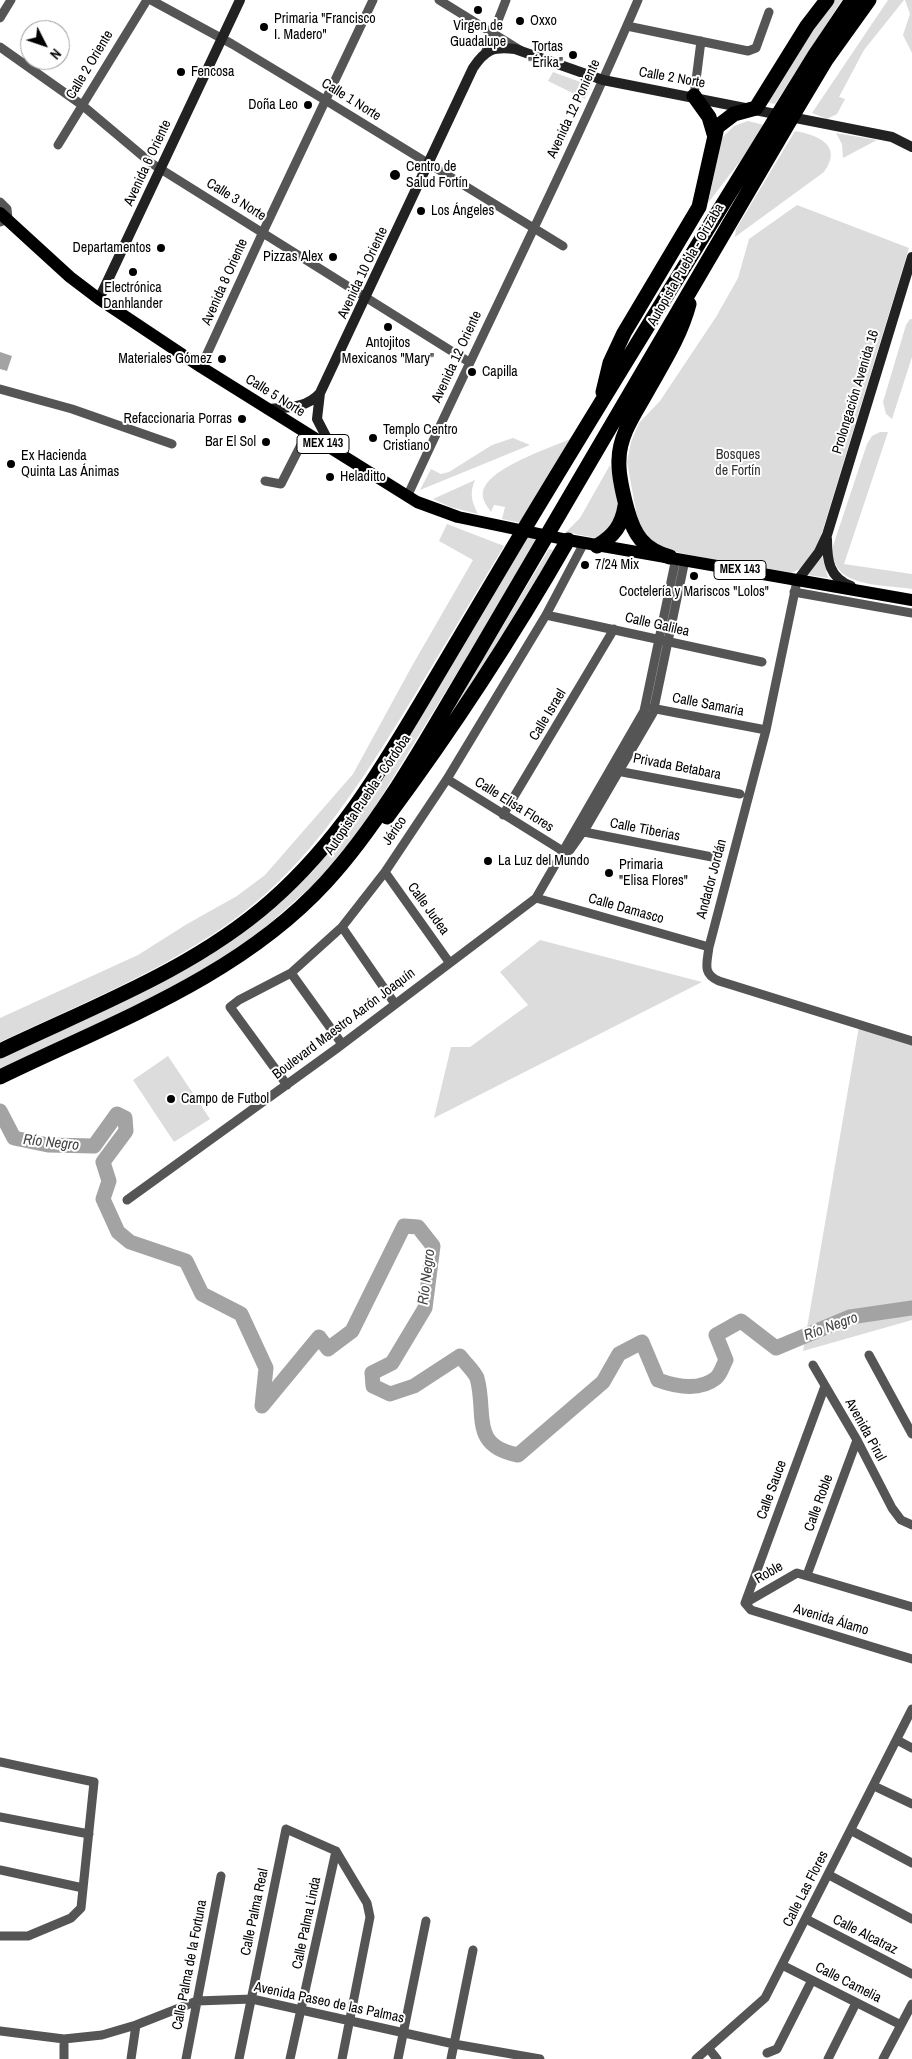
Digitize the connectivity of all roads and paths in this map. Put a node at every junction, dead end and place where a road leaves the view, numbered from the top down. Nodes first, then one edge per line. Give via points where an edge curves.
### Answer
1 (11, 0) edge
2 (147, 0) edge
3 (151, 0) edge
4 (240, 0) edge
5 (373, 0) edge
6 (439, 0) edge
7 (506, 0) edge
8 (638, 0) edge
9 (827, 0) edge
10 (852, 0) edge
11 (868, 0) edge
12 (769, 12) dead end
13 (0, 18) edge
14 (627, 26) junction
15 (492, 32) junction
16 (222, 39) junction
17 (701, 40) junction
18 (0, 47) edge
19 (486, 51) junction
20 (522, 51) junction
21 (603, 80) junction
22 (694, 96) junction
23 (325, 100) junction
24 (792, 104) junction
25 (82, 105) junction
26 (756, 108) junction
27 (777, 129) junction
28 (714, 134) junction
29 (58, 145) dead end
30 (912, 147) edge
31 (429, 165) junction
32 (160, 169) junction
33 (0, 202) edge
34 (3, 218) edge
35 (533, 229) junction
36 (262, 232) junction
37 (563, 246) dead end
38 (912, 257) edge
39 (695, 281) junction
40 (366, 298) junction
41 (99, 299) junction
42 (468, 362) junction
43 (201, 368) junction
44 (0, 389) edge
45 (320, 393) junction
46 (599, 406) junction
47 (267, 409) junction
48 (307, 433) junction
49 (172, 444) dead end
50 (334, 451) junction
51 (265, 481) dead end
52 (407, 497) junction
53 (626, 503) junction
54 (826, 535) junction
55 (568, 540) junction
56 (516, 542) joint
57 (591, 544) junction
58 (538, 551) joint
59 (677, 559) junction
60 (795, 586) junction
61 (868, 593) junction
62 (912, 600) edge
63 (912, 613) edge
64 (546, 615) junction
65 (614, 629) junction
66 (664, 642) junction
67 (762, 662) dead end
68 (650, 708) junction
69 (766, 730) junction
70 (610, 769) junction
71 (620, 771) junction
72 (447, 779) junction
73 (740, 794) dead end
74 (503, 815) junction
75 (578, 831) junction
76 (564, 853) junction
77 (351, 854) junction
78 (712, 857) dead end
79 (385, 872) junction
80 (536, 898) junction
81 (342, 927) junction
82 (709, 947) junction
83 (449, 962) junction
84 (291, 973) junction
85 (394, 1004) junction
86 (912, 1041) edge
87 (342, 1044) junction
88 (0, 1052) edge
89 (0, 1077) edge
90 (287, 1084) junction
91 (127, 1200) dead end
92 (869, 1355) dead end
93 (812, 1365) dead end
94 (825, 1386) junction
95 (912, 1434) edge
96 (857, 1440) junction
97 (912, 1525) edge
98 (808, 1575) junction
99 (745, 1602) junction
100 (912, 1607) edge
101 (912, 1659) edge
102 (912, 1709) edge
103 (897, 1740) junction
104 (912, 1748) edge
105 (0, 1762) edge
106 (874, 1786) junction
107 (912, 1804) edge
108 (0, 1817) edge
109 (852, 1831) junction
110 (89, 1834) junction
111 (336, 1851) junction
112 (912, 1862) edge
113 (0, 1870) edge
114 (828, 1875) junction
115 (222, 1876) dead end
116 (83, 1888) junction
117 (806, 1919) junction
118 (912, 1919) edge
119 (426, 1921) dead end
120 (0, 1936) edge
121 (473, 1950) dead end
122 (782, 1965) junction
123 (912, 1974) edge
124 (812, 1980) junction
125 (252, 1999) junction
126 (197, 2000) junction
127 (856, 2003) junction
128 (912, 2004) edge
129 (303, 2010) junction
130 (351, 2021) junction
131 (136, 2025) junction
132 (901, 2026) junction
133 (0, 2031) edge
134 (404, 2033) junction
135 (64, 2039) junction
136 (454, 2044) junction
137 (709, 2049) junction
138 (767, 2053) dead end
139 (506, 2056) edge
140 (519, 2058) edge
141 (64, 2059) edge
142 (131, 2059) edge
143 (186, 2059) edge
144 (239, 2059) edge
145 (290, 2059) edge
146 (342, 2059) edge
147 (398, 2059) edge
148 (451, 2059) edge
149 (540, 2059) edge
150 (696, 2059) edge
151 (717, 2059) edge
152 (828, 2059) edge
153 (884, 2059) edge

1 - 13 street
2 - 25 street, Calle 2 Oriente
3 - 16 street, Calle 1 Norte
4 - 16 street, Avenida 6 Oriente
5 - 23 street, Avenida 8 Oriente
6 - 15 street, Calle 2 Norte
7 - 15 street
8 - 14 street, Avenida 12 Poniente
9 - 26 highway
10 - 24 highway, Autopista Puebla - Orizaba
11 - 24 highway, Autopista Puebla - Orizaba
12 - 17 street via 752,51
14 - 17 street
14 - 21 street, Avenida 12 Poniente
15 - 19 street
15 - 20 street, Calle 2 Norte
16 - 23 street, Calle 1 Norte
16 - 32 street, Avenida 6 Oriente
17 - 22 street
18 - 25 street, Calle 3 Norte
19 - 20 street via 502,47
19 - 31 street, Avenida 10 Oriente via 473,68
20 - 21 street, Calle 2 Norte
21 - 22 street, Calle 2 Norte
21 - 35 street, Avenida 12 Poniente
22 - 26 street, Calle 2 Norte
22 - 28 highway via 709,117
23 - 31 street, Calle 1 Norte
23 - 36 street, Avenida 8 Oriente
24 - 27 highway, Autopista Puebla - Orizaba
25 - 29 street, Calle 2 Oriente
25 - 32 street, Calle 3 Norte
26 - 28 highway via 734,114 723,121
26 - 30 street, Calle 2 Norte via 892,137
27 - 39 highway, Autopista Puebla - Orizaba
27 - 46 highway, Autopista Puebla - Orizaba
28 - 46 highway via 699,207 624,332 610,363
31 - 35 street, Calle 1 Norte
31 - 40 street, Avenida 10 Oriente
32 - 36 street, Calle 3 Norte
32 - 41 street, Avenida 6 Oriente
33 - 34 street via 7,209
34 - 41 main road, Calle 5 Norte / MEX 143
35 - 37 street, Calle 1 Norte
35 - 42 street, Avenida 12 Oriente
36 - 40 street, Calle 3 Norte
36 - 43 street, Avenida 8 Oriente
38 - 54 street, Prolongación Avenida 16
39 - 53 highway via 678,336 623,438 619,468
39 - 58 highway, Autopista Puebla - Orizaba
40 - 42 street, Calle 3 Norte
40 - 45 street, Avenida 10 Oriente
41 - 43 main road, Calle 5 Norte / MEX 143
42 - 52 street, Avenida 12 Oriente
43 - 47 main road, Calle 5 Norte / MEX 143
44 - 49 street via 72,409
45 - 47 street via 301,406
45 - 50 street via 317,418
46 - 56 highway, Autopista Puebla - Orizaba
47 - 48 main road, Calle 5 Norte / MEX 143
48 - 50 main road, Calle 5 Norte / MEX 143
48 - 51 street via 282,484
50 - 52 main road, Calle 5 Norte / MEX 143
52 - 55 main road, Calle 5 Norte / MEX 143 via 458,517
53 - 57 highway via 616,531
53 - 59 highway via 639,538 652,552
54 - 60 street via 819,552
54 - 61 street via 830,568 837,579
55 - 57 main road, MEX 143
55 - 77 highway via 528,611 413,782 387,817
56 - 88 highway, Autopista Puebla - Córdoba via 378,774 344,824 307,868 248,920 200,953
57 - 59 main road, MEX 143
57 - 64 street, Jérico
58 - 77 highway, Autopista Puebla - Córdoba via 421,747
59 - 60 main road, MEX 143
59 - 66 street, Boulevard Maestro Aarón Joaquín
60 - 61 main road, MEX 143
60 - 63 street
60 - 69 street, Andador Jordán
61 - 62 main road, MEX 143
64 - 65 street, Calle Galilea
64 - 72 street, Jérico
65 - 66 street, Calle Galilea
65 - 74 street, Calle Israel
66 - 67 street, Calle Galilea
66 - 68 street, Boulevard Maestro Aarón Joaquín
68 - 69 street, Calle Samaria
68 - 70 street, Boulevard Maestro Aarón Joaquín
68 - 71 street, Boulevard Maestro Aarón Joaquín
69 - 82 street, Andador Jordán
70 - 71 street, Privada Betabara
70 - 75 street, Boulevard Maestro Aarón Joaquín
71 - 73 street, Privada Betabara
71 - 75 street, Boulevard Maestro Aarón Joaquín
72 - 74 street, Calle Elisa Flores
72 - 79 street, Jérico
74 - 76 street, Calle Elisa Flores
75 - 76 street, Boulevard Maestro Aarón Joaquín
75 - 78 street, Calle Tiberias
76 - 80 street, Boulevard Maestro Aarón Joaquín
77 - 89 highway, Autopista Puebla - Córdoba via 303,905 237,958 184,989
79 - 81 street, Jérico
79 - 83 street, Calle Judea
80 - 82 street, Calle Damasco
80 - 83 street, Boulevard Maestro Aarón Joaquín
81 - 84 street, Jérico
81 - 85 street
82 - 86 street, Andador Jordán via 706,971 712,978
83 - 85 street, Boulevard Maestro Aarón Joaquín
84 - 87 street
84 - 90 street, Jérico via 230,1007
85 - 87 street, Boulevard Maestro Aarón Joaquín
87 - 90 street, Boulevard Maestro Aarón Joaquín
90 - 91 street, Boulevard Maestro Aarón Joaquín
92 - 95 street
93 - 94 street, Avenida Pirul
94 - 96 street, Avenida Pirul
94 - 99 street, Calle Sauce
96 - 97 street, Avenida Pirul via 892,1508 901,1520
96 - 98 street, Calle Roble
98 - 99 street, Roble via 797,1573
98 - 100 street
99 - 101 street, Avenida Álamo via 751,1610
102 - 103 street, Calle Las Flores
103 - 104 street
103 - 106 street, Calle Las Flores
105 - 110 street via 94,1782
106 - 107 street
106 - 109 street, Calle Las Flores
108 - 110 street
109 - 112 street
109 - 114 street, Calle Las Flores
110 - 116 street
111 - 125 street, Calle Palma Real via 286,1829
111 - 129 street, Calle Palma Linda
111 - 130 street via 367,1903 370,1917
113 - 116 street
114 - 117 street, Calle Las Flores
114 - 118 street
115 - 126 street, Calle Palma de la Fortuna
116 - 120 street via 81,1908 71,1918 28,1936
117 - 122 street, Calle Las Flores
117 - 123 street, Calle Alcatraz
119 - 134 street
121 - 136 street
122 - 124 street, Calle Camelia
122 - 137 street, Calle Las Flores via 765,1998
124 - 127 street, Calle Camelia
124 - 138 street via 776,2049
125 - 126 street, Avenida Paseo de las Palmas
125 - 129 street, Avenida Paseo de las Palmas
125 - 144 street, Calle Palma Real
126 - 131 street, Avenida Paseo de las Palmas
126 - 143 street, Calle Palma de la Fortuna
127 - 132 street, Calle Camelia
127 - 152 street
128 - 132 street
129 - 130 street, Avenida Paseo de las Palmas
129 - 145 street, Calle Palma Linda
130 - 134 street, Avenida Paseo de las Palmas
130 - 146 street
131 - 135 street, Avenida Paseo de las Palmas via 102,2035
131 - 142 street
132 - 153 street
133 - 135 street, Avenida Paseo de las Palmas
134 - 136 street, Avenida Paseo de las Palmas
134 - 147 street
135 - 141 street
136 - 139 street, Avenida Paseo de las Palmas
136 - 148 street
137 - 150 street, Calle Las Flores
137 - 151 street
139 - 140 street, Avenida Paseo de las Palmas
140 - 149 street

